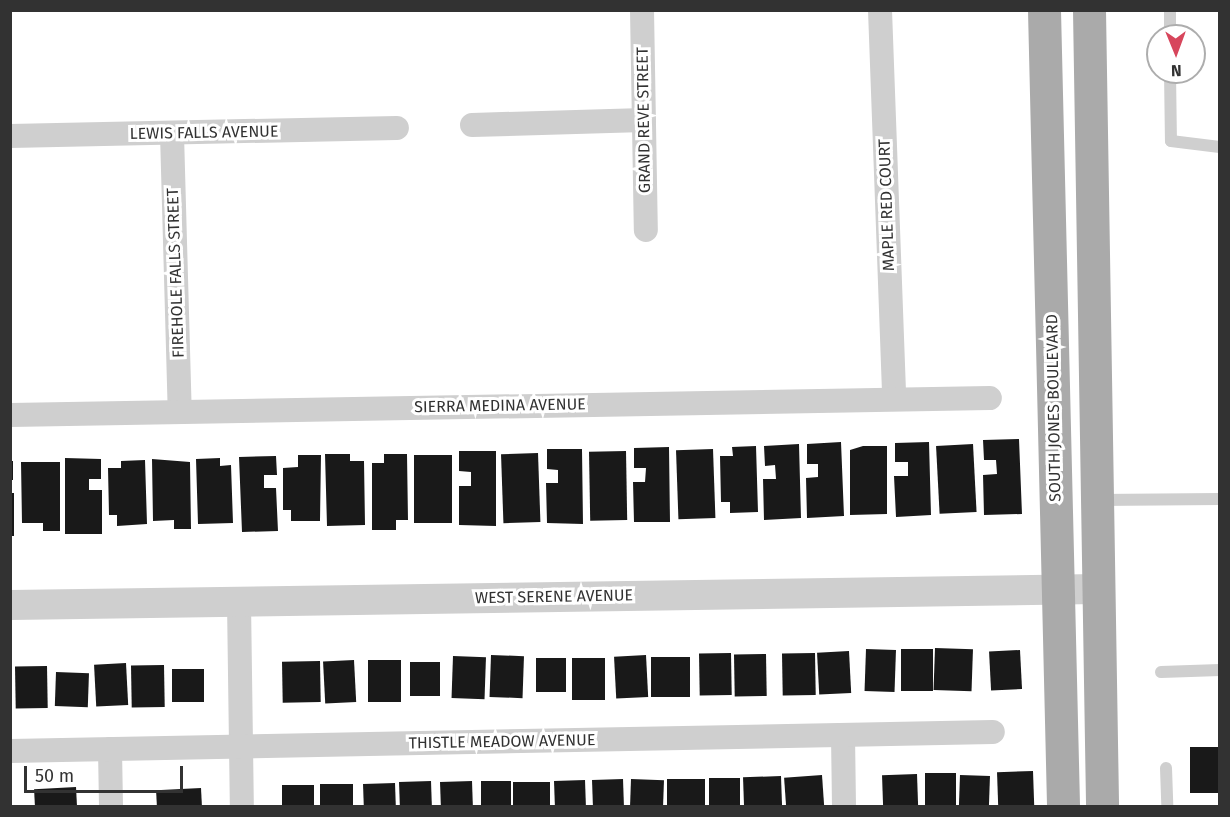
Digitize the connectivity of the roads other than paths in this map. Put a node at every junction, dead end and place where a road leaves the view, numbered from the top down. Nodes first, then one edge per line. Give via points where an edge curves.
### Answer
1 (642, 10) edge
2 (880, 10) edge
3 (1044, 10) edge
4 (1089, 10) edge
5 (1170, 84) edge
6 (644, 120) junction
7 (10, 121) edge
8 (472, 124) dead end
9 (397, 128) dead end
10 (172, 134) junction
11 (11, 136) edge
12 (1220, 147) edge
13 (646, 230) dead end
14 (990, 398) dead end
15 (894, 399) junction
16 (180, 412) junction
17 (10, 415) edge
18 (1220, 499) edge
19 (1095, 500) junction
20 (1058, 589) junction
21 (1097, 589) junction
22 (239, 602) junction
23 (10, 605) edge
24 (1220, 670) edge
25 (1161, 672) dead end
26 (993, 732) dead end
27 (843, 735) junction
28 (241, 747) junction
29 (110, 749) junction
30 (10, 751) edge
31 (1166, 768) dead end
32 (111, 807) edge
33 (242, 807) edge
34 (844, 807) edge
35 (1063, 807) edge
36 (1102, 807) edge
37 (1167, 807) edge

1 - 6 street, GRAND REVE STREET
2 - 15 street, MAPLE RED COURT
3 - 20 main road, SOUTH JONES BOULEVARD
4 - 19 main road
5 - 12 lane via 1171,141
6 - 8 street
6 - 13 street, GRAND REVE STREET
7 - 11 street
9 - 10 street, LEWIS FALLS AVENUE
10 - 11 street, LEWIS FALLS AVENUE
10 - 16 street, FIREHOLE FALLS STREET
14 - 15 street, SIERRA MEDINA AVENUE
15 - 16 street, SIERRA MEDINA AVENUE
16 - 17 street, SIERRA MEDINA AVENUE
18 - 19 lane
19 - 21 main road
20 - 21 street, WEST SERENE AVENUE
20 - 22 street, WEST SERENE AVENUE
20 - 35 main road, SOUTH JONES BOULEVARD
21 - 36 main road
22 - 23 street, WEST SERENE AVENUE
22 - 28 street
24 - 25 lane
26 - 27 street, THISTLE MEADOW AVENUE
27 - 28 street, THISTLE MEADOW AVENUE
27 - 34 street
28 - 29 street, THISTLE MEADOW AVENUE
28 - 33 street
29 - 30 street, THISTLE MEADOW AVENUE
29 - 32 street
31 - 37 lane

